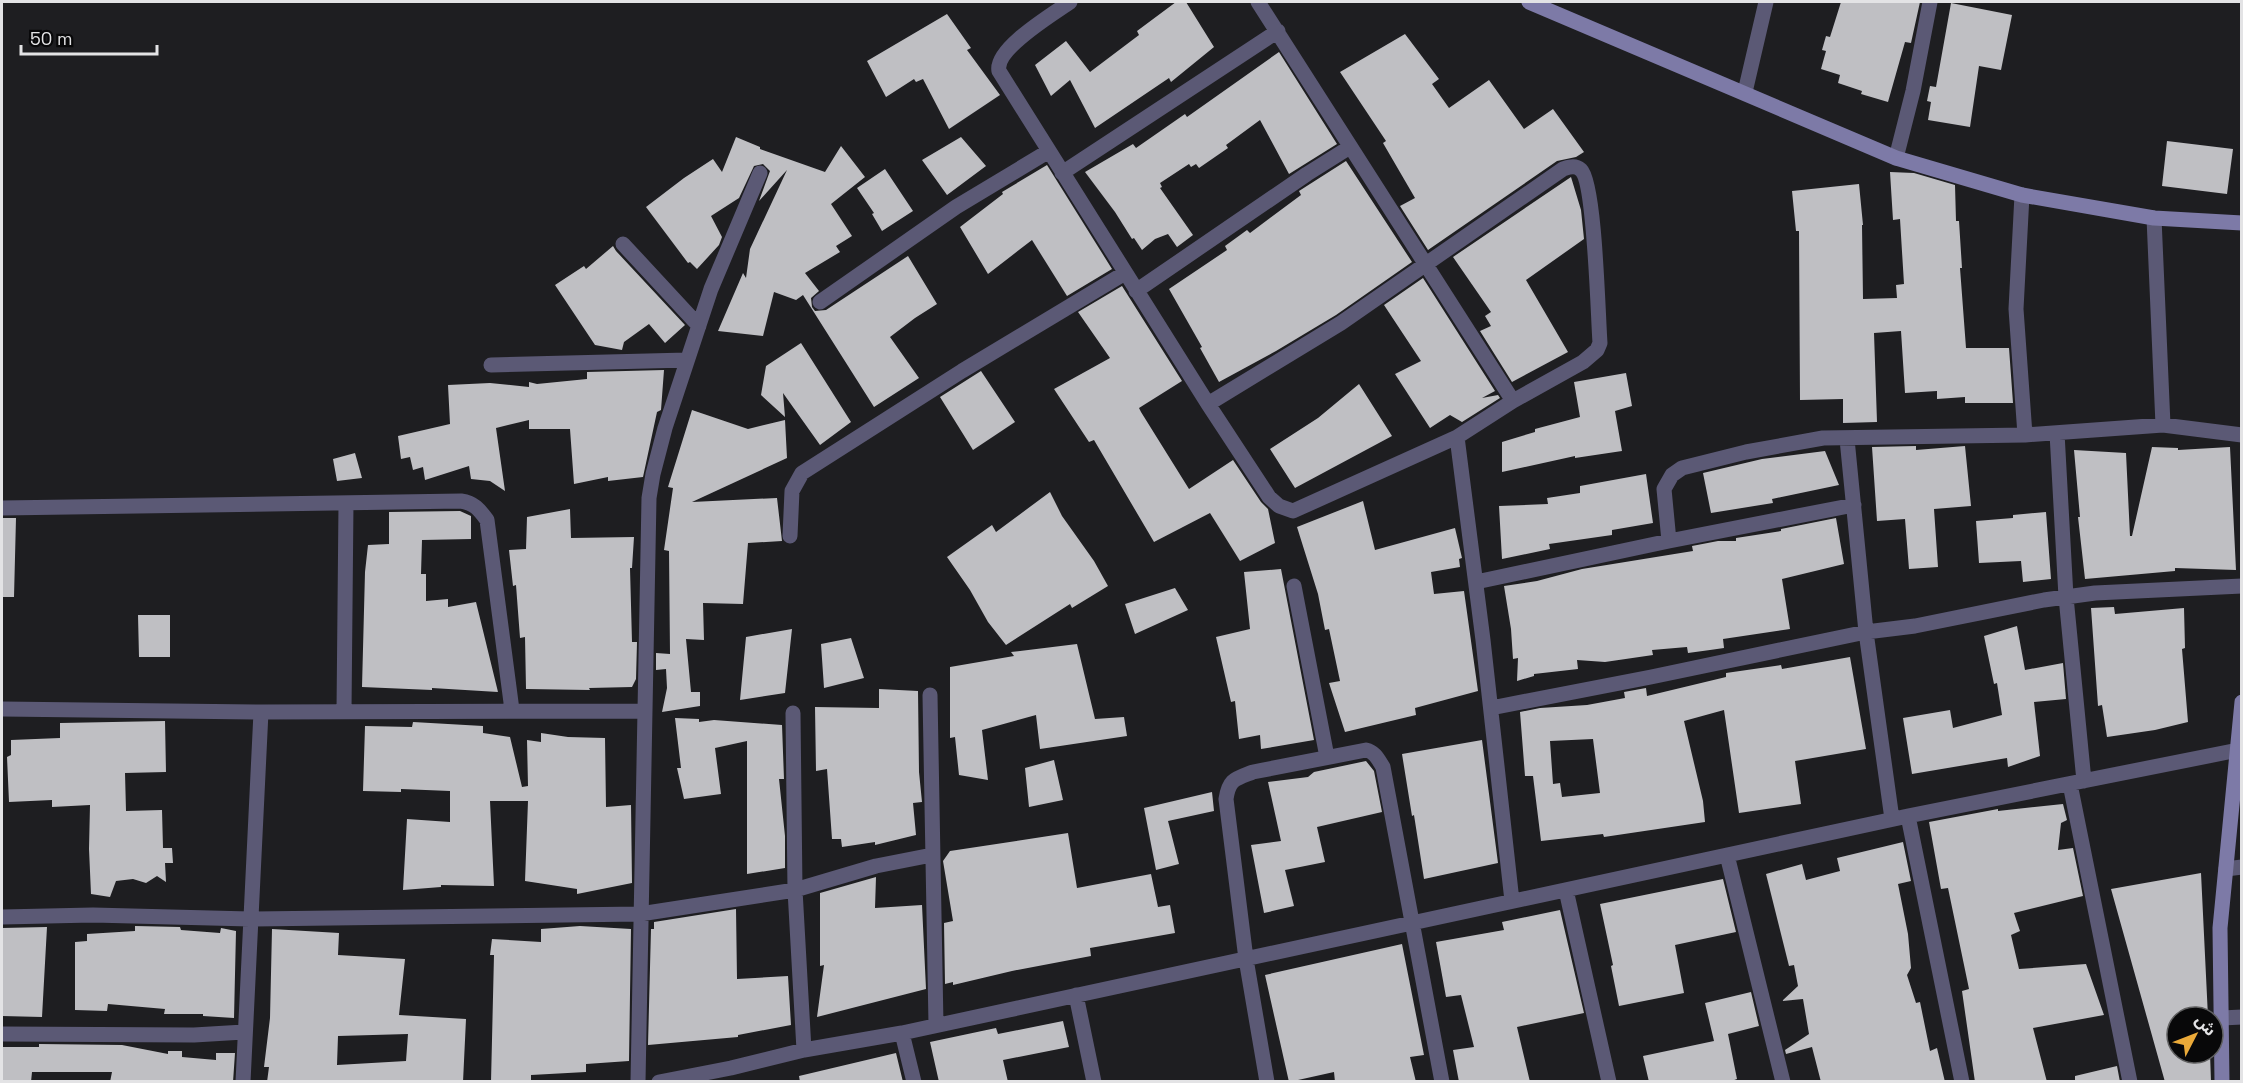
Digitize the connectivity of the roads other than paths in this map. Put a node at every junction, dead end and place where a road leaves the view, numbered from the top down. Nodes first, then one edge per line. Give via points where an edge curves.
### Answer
1 (1070, 2) edge
2 (1258, 2) edge
3 (1530, 2) edge
4 (1766, 2) edge
5 (1930, 2) edge
6 (1278, 30) junction
7 (1745, 92) junction
8 (1350, 147) junction
9 (1048, 152) junction
10 (1896, 158) junction
11 (760, 173) dead end
12 (1062, 173) junction
13 (2022, 195) junction
14 (2154, 218) junction
15 (2241, 223) edge
16 (624, 244) dead end
17 (1426, 264) junction
18 (1125, 273) junction
19 (1137, 291) junction
20 (820, 302) dead end
21 (699, 326) junction
22 (687, 360) junction
23 (490, 365) dead end
24 (1513, 401) junction
25 (1208, 404) junction
26 (2163, 425) junction
27 (2057, 434) junction
28 (2025, 435) junction
29 (2241, 435) edge
30 (1456, 437) junction
31 (1847, 439) junction
32 (346, 503) junction
33 (1854, 505) junction
34 (2, 508) edge
35 (790, 536) dead end
36 (1668, 541) junction
37 (1476, 582) junction
38 (1294, 586) dead end
39 (2241, 586) edge
40 (2066, 597) junction
41 (1866, 632) junction
42 (930, 695) dead end
43 (2241, 702) edge
44 (1491, 708) junction
45 (2, 709) edge
46 (512, 710) junction
47 (344, 711) junction
48 (644, 711) junction
49 (261, 712) junction
50 (793, 713) dead end
51 (2238, 750) junction
52 (1327, 757) junction
53 (2077, 782) junction
54 (1908, 816) junction
55 (1892, 819) junction
56 (932, 855) junction
57 (1727, 855) junction
58 (2241, 867) edge
59 (2226, 869) junction
60 (795, 890) junction
61 (1566, 890) junction
62 (1512, 901) junction
63 (640, 914) junction
64 (2, 917) edge
65 (250, 919) junction
66 (1412, 923) junction
67 (1246, 959) junction
68 (1076, 995) junction
69 (2222, 1005) edge
70 (2241, 1017) edge
71 (2225, 1018) edge
72 (936, 1025) junction
73 (244, 1032) junction
74 (902, 1033) junction
75 (2, 1034) edge
76 (804, 1050) junction
77 (2222, 1065) edge
78 (732, 1075) edge
79 (243, 1082) edge
80 (638, 1082) edge
81 (658, 1082) edge
82 (914, 1082) edge
83 (1094, 1082) edge
84 (1267, 1082) edge
85 (1442, 1082) edge
86 (1609, 1082) edge
87 (1783, 1082) edge
88 (1962, 1082) edge
89 (2130, 1082) edge
90 (2222, 1082) edge

1 - 9 street via 1017,40 1001,56 998,67
2 - 6 street
3 - 7 street
4 - 7 street
5 - 10 street via 1914,91
6 - 8 street
6 - 12 street
7 - 10 street
8 - 17 street
8 - 19 street
9 - 12 street
9 - 20 street via 956,207
10 - 13 street
11 - 21 street
12 - 18 street
13 - 14 street
13 - 28 street via 2016,309
14 - 15 street
14 - 26 street
16 - 21 street
17 - 24 street
17 - 24 street via 1563,169 1571,166 1582,171 1592,217 1600,343 1583,362
17 - 25 street via 1341,323
18 - 19 street
18 - 35 street via 802,473 792,491
19 - 25 street
21 - 22 street
22 - 23 street
22 - 48 street via 662,439 649,498
24 - 30 street
25 - 30 street via 1269,497 1293,511
26 - 27 street
26 - 29 street
27 - 28 street
27 - 40 street
28 - 31 street
30 - 37 street
31 - 33 street
31 - 36 street via 1823,438 1682,468 1672,475 1665,489
32 - 34 street
32 - 46 street via 461,501 471,502 479,509 487,520
32 - 47 street
33 - 36 street
33 - 41 street
36 - 37 street
37 - 44 street
38 - 52 street
39 - 40 street
40 - 41 street
40 - 53 street
41 - 44 street
41 - 55 street
42 - 56 street
43 - 51 street
44 - 62 street
45 - 49 street
46 - 47 street
46 - 48 street
47 - 49 street
48 - 63 street
49 - 65 street
50 - 60 street
51 - 53 street
51 - 59 street
52 - 66 street via 1372,751 1383,767
52 - 67 street via 1253,772 1235,779 1228,789 1226,799
53 - 54 street
53 - 89 street
54 - 55 street
54 - 88 street
55 - 57 street
56 - 60 street via 876,866
56 - 72 street
57 - 61 street
57 - 87 street
58 - 59 street
59 - 69 street via 2220,928
60 - 63 street
60 - 76 street
61 - 62 street
61 - 86 street
62 - 66 street
63 - 65 street
63 - 80 street
64 - 65 street
65 - 73 street
66 - 67 street
66 - 85 street
67 - 68 street
67 - 84 street
68 - 72 street
68 - 83 street
70 - 71 street
72 - 74 street
73 - 75 street
73 - 79 street
74 - 76 street
74 - 82 street
76 - 78 street
77 - 90 street
78 - 81 street

